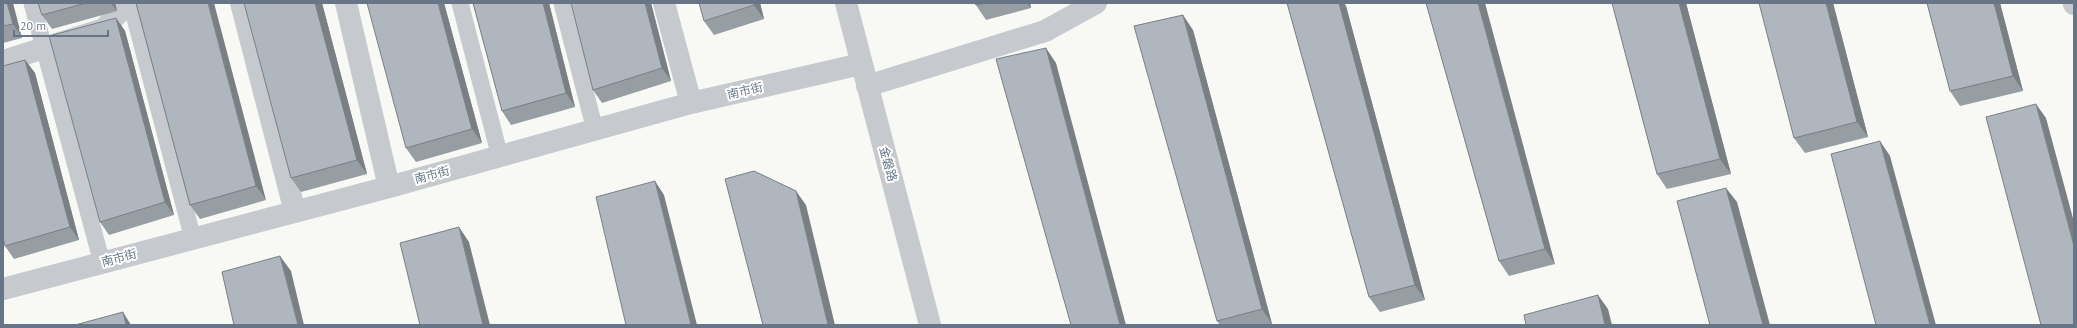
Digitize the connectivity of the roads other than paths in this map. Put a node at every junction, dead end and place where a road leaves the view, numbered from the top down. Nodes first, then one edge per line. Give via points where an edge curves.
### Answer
1 (32, 3) edge
2 (127, 3) edge
3 (132, 3) edge
4 (241, 3) edge
5 (346, 3) edge
6 (460, 3) edge
7 (562, 3) edge
8 (664, 3) edge
9 (846, 3) edge
10 (1096, 3) edge
11 (44, 48) junction
12 (3, 61) edge
13 (862, 64) junction
14 (867, 86) junction
15 (691, 103) junction
16 (595, 130) junction
17 (500, 157) junction
18 (389, 187) junction
19 (295, 212) junction
20 (193, 239) junction
21 (102, 263) junction
22 (4, 285) edge
23 (930, 325) edge

1 - 11 lane
2 - 11 street via 104,28
3 - 20 lane
4 - 19 street
5 - 18 street
6 - 17 lane
7 - 16 lane
8 - 15 street
9 - 13 street, 金磐路
10 - 14 street via 1045,31
11 - 12 street
11 - 21 lane
13 - 14 street, 金磐路
13 - 15 street, 南市街
14 - 23 street, 金磐路
15 - 16 street, 南市街
16 - 17 street, 南市街
17 - 18 street, 南市街
18 - 19 street, 南市街
19 - 20 street, 南市街
20 - 21 street, 南市街
21 - 22 street, 南市街

